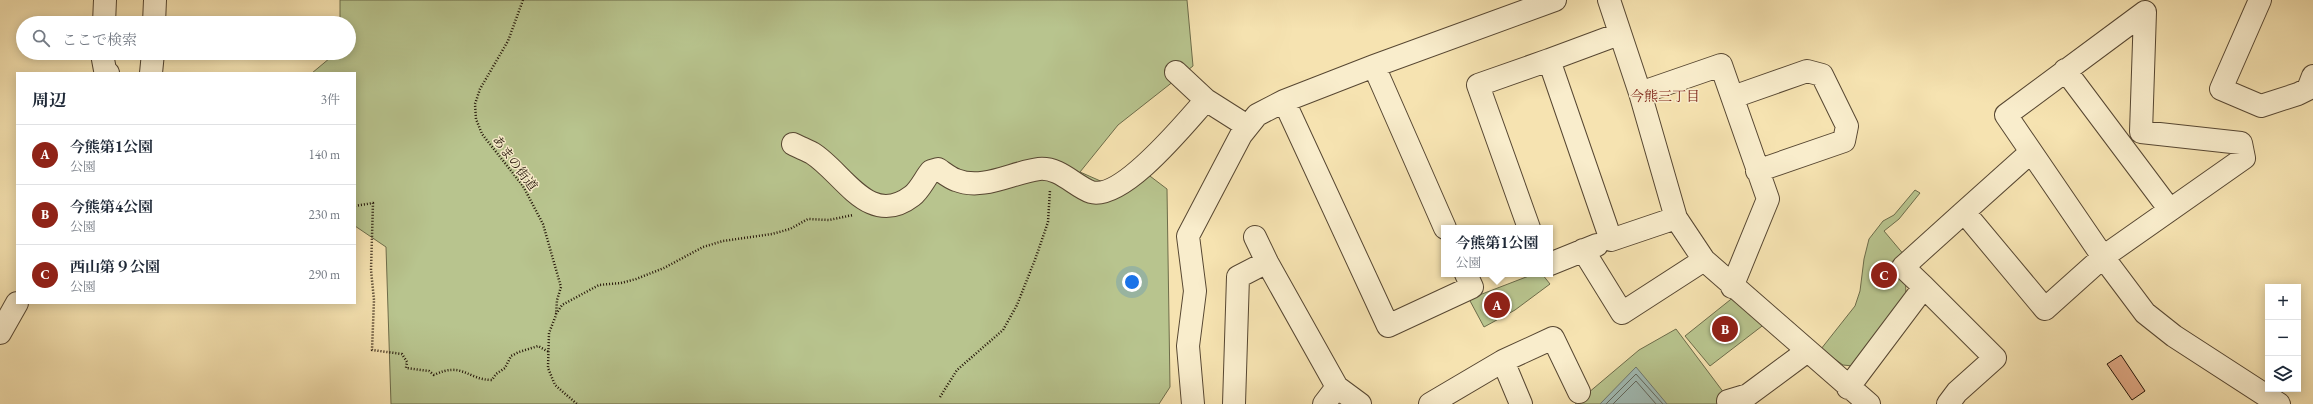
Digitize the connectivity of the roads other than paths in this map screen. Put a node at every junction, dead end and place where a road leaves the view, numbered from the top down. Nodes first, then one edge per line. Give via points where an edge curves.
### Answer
1 (105, 0) edge
2 (155, 0) edge
3 (1555, 0) edge
4 (1610, 0) edge
5 (2260, 0) edge
6 (104, 16) edge
7 (154, 16) edge
8 (1619, 34) junction
9 (152, 60) edge
10 (1549, 60) junction
11 (1374, 66) junction
12 (2065, 70) junction
13 (151, 72) edge
14 (1176, 72) dead end
15 (2313, 76) edge
16 (1640, 93) junction
17 (1733, 97) junction
18 (1206, 100) junction
19 (1284, 101) junction
20 (1247, 126) junction
21 (2141, 132) junction
22 (793, 144) dead end
23 (2123, 145) junction
24 (2031, 152) junction
25 (1757, 171) junction
26 (2170, 210) junction
27 (1964, 212) junction
28 (1676, 218) junction
29 (1445, 225) edge
30 (1528, 225) edge
31 (1255, 237) dead end
32 (1611, 240) junction
33 (1583, 250) junction
34 (2103, 257) junction
35 (1704, 260) junction
36 (1267, 262) junction
37 (1553, 263) edge
38 (1467, 277) edge
39 (1732, 287) junction
40 (1924, 287) junction
41 (16, 304) edge
42 (0, 333) edge
43 (1806, 352) junction
44 (1503, 361) junction
45 (1337, 387) junction
46 (1848, 388) junction
47 (1579, 392) dead end
48 (1728, 401) dead end
49 (1193, 404) edge
50 (1234, 404) edge
51 (1324, 404) edge
52 (1360, 404) edge
53 (1430, 404) edge
54 (1521, 404) edge
55 (1869, 404) edge
56 (1948, 404) edge
57 (2279, 404) edge

1 - 6 street
2 - 7 street
3 - 11 street
4 - 8 street
5 - 15 street via 2221,89 2261,106 2308,89
8 - 10 street
8 - 16 street
9 - 13 street
10 - 30 street via 1478,85
10 - 32 street
11 - 19 street
11 - 29 street
12 - 21 street via 2146,12
12 - 23 street
12 - 24 street via 2006,115
14 - 18 street
16 - 17 street via 1721,65
16 - 28 street
17 - 25 street
17 - 25 street via 1807,71 1822,75 1847,126 1844,141
18 - 20 street
18 - 22 street via 1133,177 1108,192 1092,192 1056,173 1041,169 998,181 970,183 956,180 938,169 930,171 913,195 896,205 873,204 856,194 813,154
19 - 20 street via 1257,115
19 - 38 street via 1388,326 1472,287
20 - 49 street via 1188,236 1195,291 1188,346
21 - 23 street
21 - 26 street via 2242,143 2244,158
23 - 26 street
24 - 27 street
24 - 34 street
25 - 39 street via 1768,199
26 - 34 street
27 - 34 street via 2045,309
27 - 40 street via 1903,267
28 - 32 street
28 - 35 street
31 - 36 street
32 - 33 street
33 - 35 street via 1622,313
33 - 37 street
34 - 57 street via 2145,313 2174,336
35 - 39 street
36 - 45 street
36 - 50 street via 1238,277
39 - 43 street
40 - 46 street
40 - 56 street via 1995,358 1957,392
41 - 42 street
43 - 46 street
43 - 48 street via 1748,395
44 - 47 street via 1553,338
44 - 53 street
44 - 54 street
45 - 51 street
45 - 52 street
46 - 55 street

